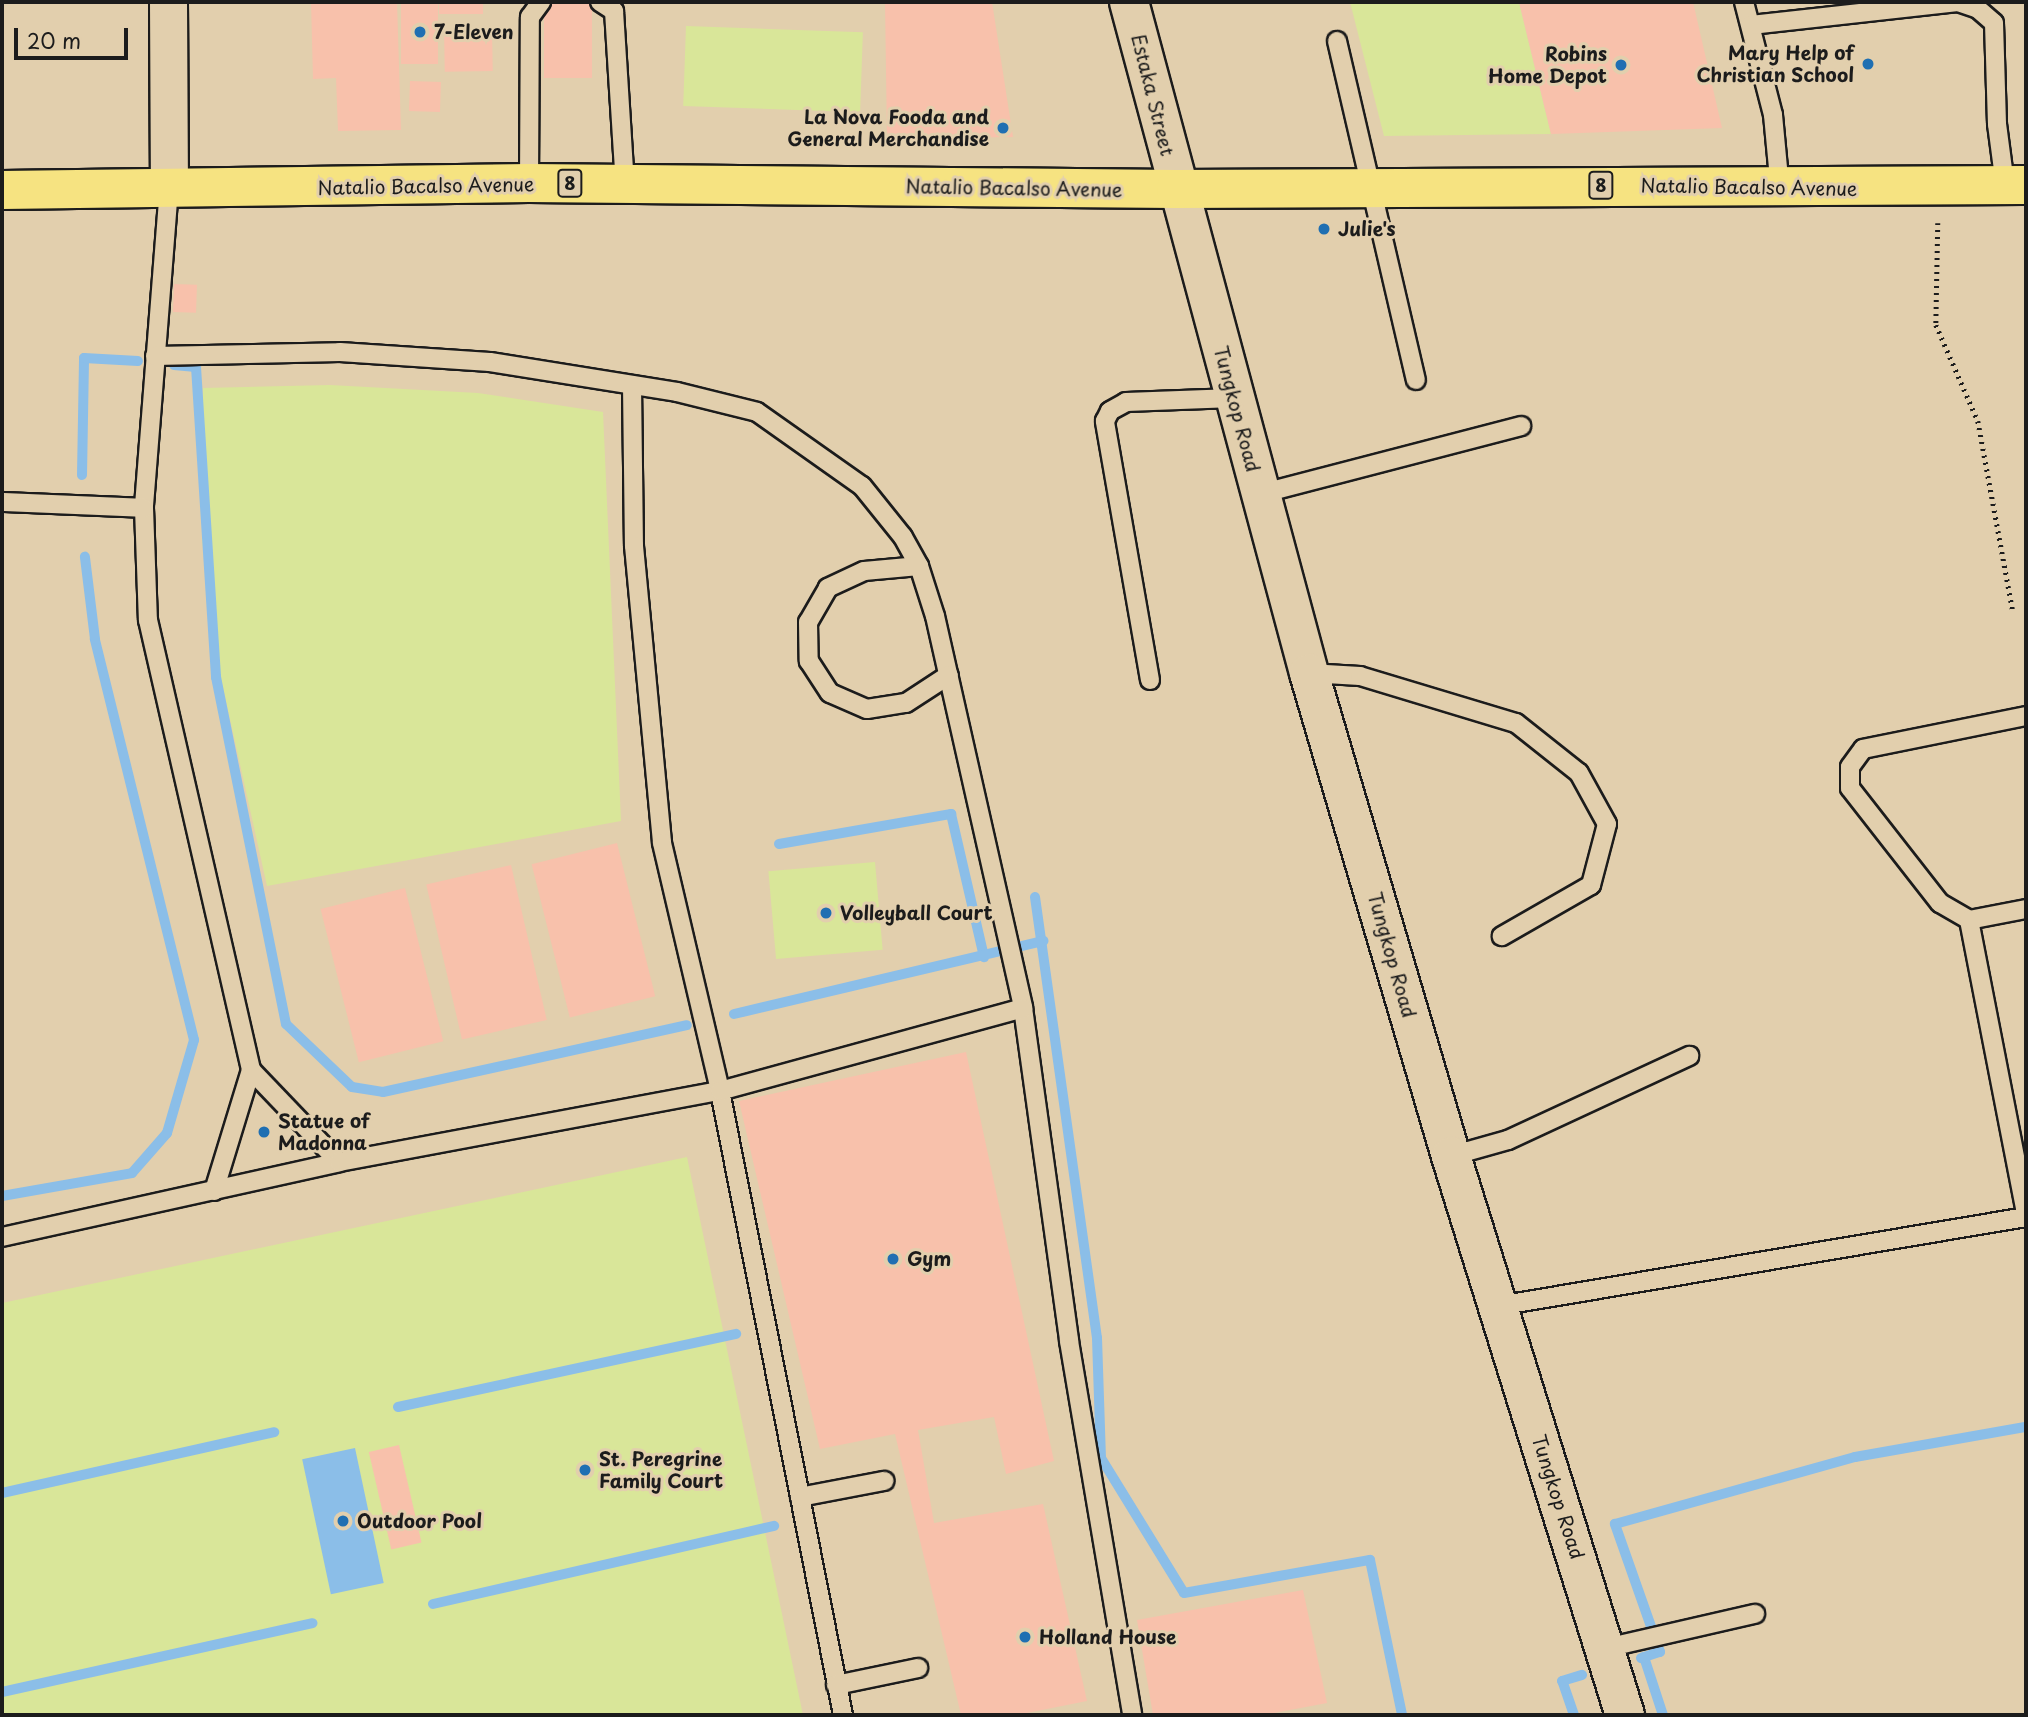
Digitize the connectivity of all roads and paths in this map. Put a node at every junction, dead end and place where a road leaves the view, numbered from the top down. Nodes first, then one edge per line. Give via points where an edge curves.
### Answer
1 (168, 2) edge
2 (541, 2) edge
3 (600, 2) edge
4 (1129, 2) edge
5 (1744, 2) edge
6 (1751, 25) junction
7 (1337, 41) dead end
8 (529, 183) junction
9 (625, 184) junction
10 (2015, 185) edge
11 (1373, 187) junction
12 (1939, 187) junction
13 (169, 188) junction
14 (1176, 189) junction
15 (1780, 189) junction
16 (2, 190) edge
17 (155, 356) junction
18 (1416, 380) dead end
19 (632, 385) junction
20 (1234, 398) junction
21 (1521, 426) dead end
22 (1260, 494) junction
23 (2, 502) edge
24 (144, 509) junction
25 (919, 566) junction
26 (2013, 612) dead end
27 (1309, 673) junction
28 (949, 675) junction
29 (1150, 680) dead end
30 (2026, 716) edge
31 (2026, 909) edge
32 (1969, 920) junction
33 (1502, 936) dead end
34 (1023, 1008) junction
35 (1689, 1056) dead end
36 (251, 1070) junction
37 (720, 1091) junction
38 (1451, 1156) junction
39 (339, 1162) junction
40 (214, 1191) junction
41 (2026, 1215) edge
42 (2, 1237) edge
43 (1498, 1306) junction
44 (884, 1481) dead end
45 (800, 1497) junction
46 (1755, 1614) dead end
47 (1606, 1648) junction
48 (918, 1668) dead end
49 (836, 1685) junction
50 (843, 1715) edge
51 (1132, 1715) edge
52 (1625, 1715) edge

1 - 13 street
2 - 8 lane via 530,17
3 - 9 lane via 614,11
4 - 14 street, Estaka Street
5 - 6 lane
6 - 10 lane via 1958,2 1978,9 1994,23 1997,124
6 - 15 lane via 1773,115
7 - 11 lane
8 - 9 highway, Natalio Bacalso Avenue / 8
8 - 13 highway, Natalio Bacalso Avenue / 8
9 - 14 highway, Natalio Bacalso Avenue / 8
10 - 12 highway, Natalio Bacalso Avenue / 8
11 - 14 highway, Natalio Bacalso Avenue / 8
11 - 15 highway, Natalio Bacalso Avenue / 8
11 - 18 lane
12 - 15 highway, Natalio Bacalso Avenue / 8
12 - 26 path via 1936,325 1978,421
13 - 16 highway, Natalio Bacalso Avenue / 8
13 - 17 lane
14 - 20 street, Tungkop Road
17 - 19 lane via 340,352 490,362
17 - 24 lane
19 - 25 lane via 757,412 862,486
19 - 37 lane via 634,546 662,843
20 - 22 street, Tungkop Road
20 - 29 lane via 1126,402 1110,411 1105,421
21 - 22 lane
22 - 27 street, Tungkop Road
23 - 24 lane
24 - 36 lane via 148,620
25 - 28 lane
25 - 28 lane via 864,571 828,588 808,622 808,661 830,693 867,709 905,702
27 - 33 lane via 1360,676 1516,723 1579,773 1607,824 1591,885
27 - 38 street, Tungkop Road
28 - 34 lane
30 - 32 lane via 1863,749 1850,767 1850,788 1940,903
31 - 32 lane
32 - 41 lane
34 - 37 lane
34 - 51 lane via 1069,1341
35 - 38 lane via 1508,1140
36 - 39 lane
36 - 40 lane
37 - 39 lane
37 - 45 lane
38 - 43 street, Tungkop Road
39 - 40 lane
40 - 42 lane
41 - 43 lane
43 - 47 street, Tungkop Road
44 - 45 lane
45 - 49 lane
46 - 47 lane
47 - 52 street, Tungkop Road
48 - 49 lane
49 - 50 lane

